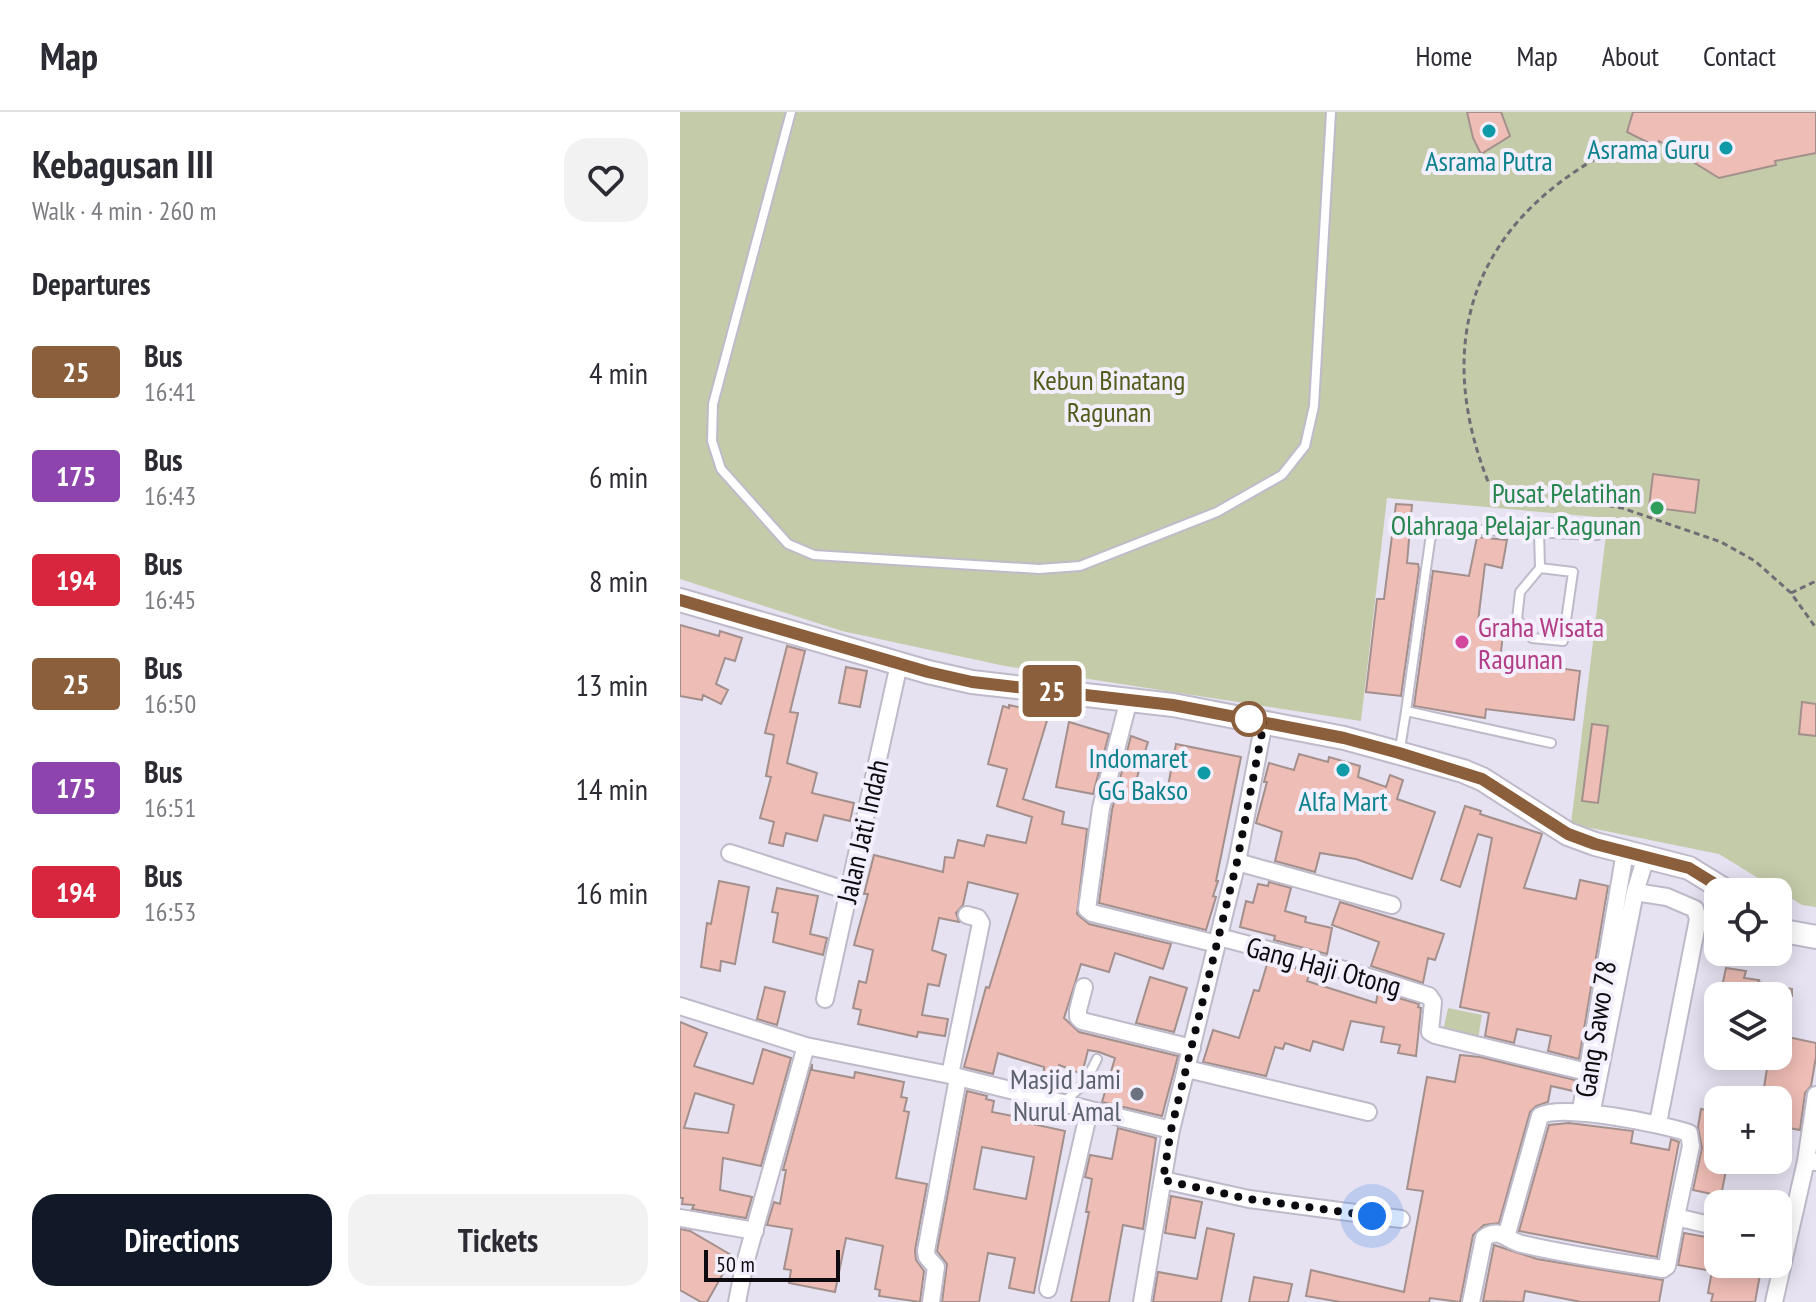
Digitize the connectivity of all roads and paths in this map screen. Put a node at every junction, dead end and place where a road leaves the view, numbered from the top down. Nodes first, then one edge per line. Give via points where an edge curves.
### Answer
1 (791, 112) edge
2 (1331, 112) edge
3 (1604, 154) dead end
4 (1539, 531) junction
5 (1597, 535) dead end
6 (1540, 568) junction
7 (1816, 581) edge
8 (1791, 593) junction
9 (680, 600) edge
10 (1816, 627) edge
11 (899, 664) junction
12 (1129, 699) junction
13 (1406, 711) junction
14 (1264, 722) junction
15 (1551, 743) dead end
16 (1399, 753) junction
17 (730, 853) dead end
18 (1636, 854) junction
19 (1237, 862) junction
20 (1705, 878) edge
21 (848, 891) junction
22 (1635, 892) junction
23 (1392, 905) dead end
24 (967, 915) dead end
25 (1792, 933) edge
26 (1816, 937) edge
27 (1218, 941) junction
28 (1084, 987) dead end
29 (825, 999) dead end
30 (680, 1006) edge
31 (806, 1046) junction
32 (1192, 1048) junction
33 (1097, 1059) dead end
34 (1187, 1069) junction
35 (1587, 1072) junction
36 (954, 1076) junction
37 (1816, 1095) edge
38 (1062, 1104) junction
39 (1587, 1108) junction
40 (1089, 1111) junction
41 (1368, 1112) dead end
42 (1659, 1118) dead end
43 (1171, 1130) junction
44 (1811, 1162) edge
45 (1163, 1180) junction
46 (1792, 1216) edge
47 (1676, 1217) junction
48 (680, 1218) edge
49 (1401, 1219) dead end
50 (1704, 1224) edge
51 (755, 1231) junction
52 (1506, 1237) junction
53 (1778, 1278) edge
54 (1048, 1289) dead end
55 (737, 1302) edge
56 (931, 1302) edge
57 (1142, 1302) edge
58 (1471, 1302) edge
59 (1774, 1302) edge

1 - 2 lane via 713,404 712,441 721,469 788,544 814,555 1039,569 1080,566 1217,512 1282,475 1305,446 1314,406
3 - 8 path via 1560,182 1515,225 1496,250 1468,314 1463,389 1489,484 1622,508 1721,542 1755,561
4 - 5 lane
4 - 6 lane
4 - 13 lane via 1434,529
6 - 6 lane via 1520,592 1517,619 1532,638 1563,641 1573,572
7 - 8 path
8 - 10 path
9 - 11 main road
11 - 12 main road via 972,682
11 - 21 street, Jalan Jati Indah
12 - 14 main road
12 - 27 street, Gang Haji Otong via 1101,808 1087,909
13 - 15 lane
13 - 16 lane
14 - 16 main road
14 - 19 street
16 - 18 main road via 1482,779 1568,834
17 - 21 street
18 - 20 main road via 1689,868
18 - 22 street
18 - 35 street, Gang Sawo 78
19 - 23 street
19 - 27 street
21 - 29 street, Jalan Jati Indah
22 - 39 street
22 - 42 street via 1667,897 1695,909 1698,919
24 - 36 street via 981,923
25 - 26 main road
27 - 32 street
27 - 35 street, Gang Haji Otong via 1429,996 1433,1034
28 - 32 street via 1078,1010 1082,1021
30 - 31 street
31 - 36 street
31 - 51 street
32 - 34 street
33 - 38 lane via 1085,1083
34 - 41 street
34 - 43 street
35 - 39 street, Gang Sawo 78
36 - 38 street
36 - 56 street via 926,1251 936,1267
37 - 44 street
38 - 40 street
39 - 47 street, Gang Sawo 78 via 1691,1136
39 - 52 street via 1540,1116
40 - 43 street
40 - 54 street
43 - 45 street
44 - 46 street
45 - 49 street via 1249,1199
45 - 57 street
47 - 50 street
47 - 52 street via 1663,1269 1554,1251
48 - 51 street
51 - 55 street
52 - 58 street via 1496,1232 1484,1238
53 - 59 street

